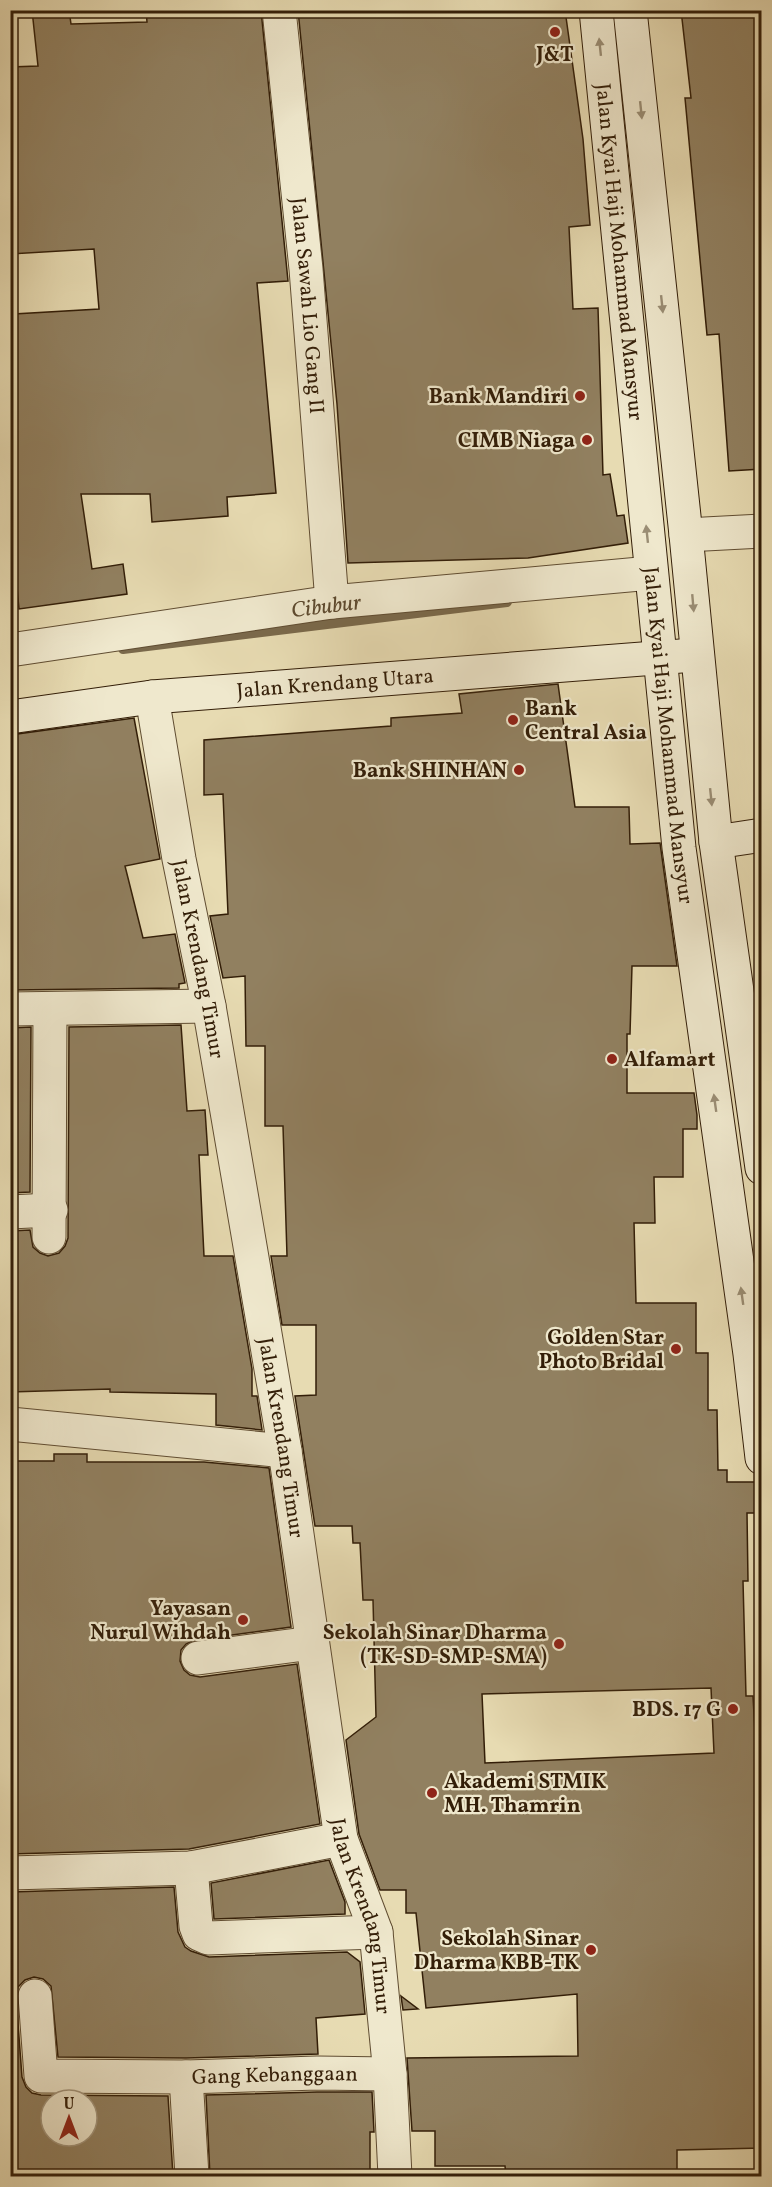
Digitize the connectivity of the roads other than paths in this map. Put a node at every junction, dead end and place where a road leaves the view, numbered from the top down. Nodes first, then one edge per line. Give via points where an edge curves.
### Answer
1 (279, 10) edge
2 (596, 10) edge
3 (630, 10) edge
4 (762, 531) edge
5 (686, 535) junction
6 (651, 573) junction
7 (332, 602) junction
8 (10, 650) edge
9 (698, 655) junction
10 (660, 656) junction
11 (152, 698) junction
12 (10, 717) edge
13 (762, 835) edge
14 (716, 842) junction
15 (680, 848) junction
16 (208, 1006) junction
17 (10, 1009) edge
18 (50, 1009) junction
19 (757, 1132) junction
20 (720, 1137) junction
21 (762, 1167) edge
22 (10, 1212) edge
23 (756, 1354) edge
24 (10, 1424) edge
25 (285, 1451) junction
26 (761, 1453) edge
27 (762, 1458) edge
28 (312, 1643) junction
29 (198, 1658) dead end
30 (341, 1839) junction
31 (190, 1868) junction
32 (10, 1873) edge
33 (376, 1932) junction
34 (35, 1996) dead end
35 (390, 2074) junction
36 (186, 2077) junction
37 (192, 2176) edge
38 (395, 2176) edge

1 - 7 street, Jalan Sawah Lio Gang II via 306,269
6 -> 2 street, Jalan Kyai Haji Mohammad Mansyur
3 -> 5 street, Jalan Kyai Haji Mohammad Mansyur
4 - 5 street
5 -> 9 street, Jalan Kyai Haji Mohammad Mansyur
6 - 7 street
6 - 10 street, Jalan Kyai Haji Mohammad Mansyur
7 - 8 street
9 - 10 street, Jalan Krendang Utara
9 -> 14 street, Jalan Kyai Haji Mohammad Mansyur
10 - 11 street, Jalan Krendang Utara
10 - 15 street, Jalan Kyai Haji Mohammad Mansyur
11 - 12 street, Jalan Krendang Utara
11 - 16 street, Jalan Krendang Timur
13 - 14 street
14 - 15 street
14 - 19 street, Jalan Kyai Haji Mohammad Mansyur
20 -> 15 street, Jalan Kyai Haji Mohammad Mansyur
16 - 18 street
16 - 25 street, Jalan Krendang Timur
17 - 18 street
18 - 22 street via 50,1223
19 - 20 street
19 - 21 street, Jalan Kyai Haji Mohammad Mansyur
23 -> 20 street, Jalan Kyai Haji Mohammad Mansyur
23 - 26 street, Jalan Kyai Haji Mohammad Mansyur
24 - 25 street
25 - 28 street, Jalan Krendang Timur
26 - 27 street, Jalan Kyai Haji Mohammad Mansyur
28 - 29 street
28 - 30 street, Jalan Krendang Timur
30 - 31 street
30 - 33 street, Jalan Krendang Timur
31 - 32 street
31 - 33 street via 195,1926 199,1934 208,1938
33 - 35 street, Jalan Krendang Timur
34 - 36 street via 41,2076
35 - 36 street, Gang Kebanggaan
35 - 38 street, Jalan Krendang Timur
36 - 37 street, Gang Kebanggaan

